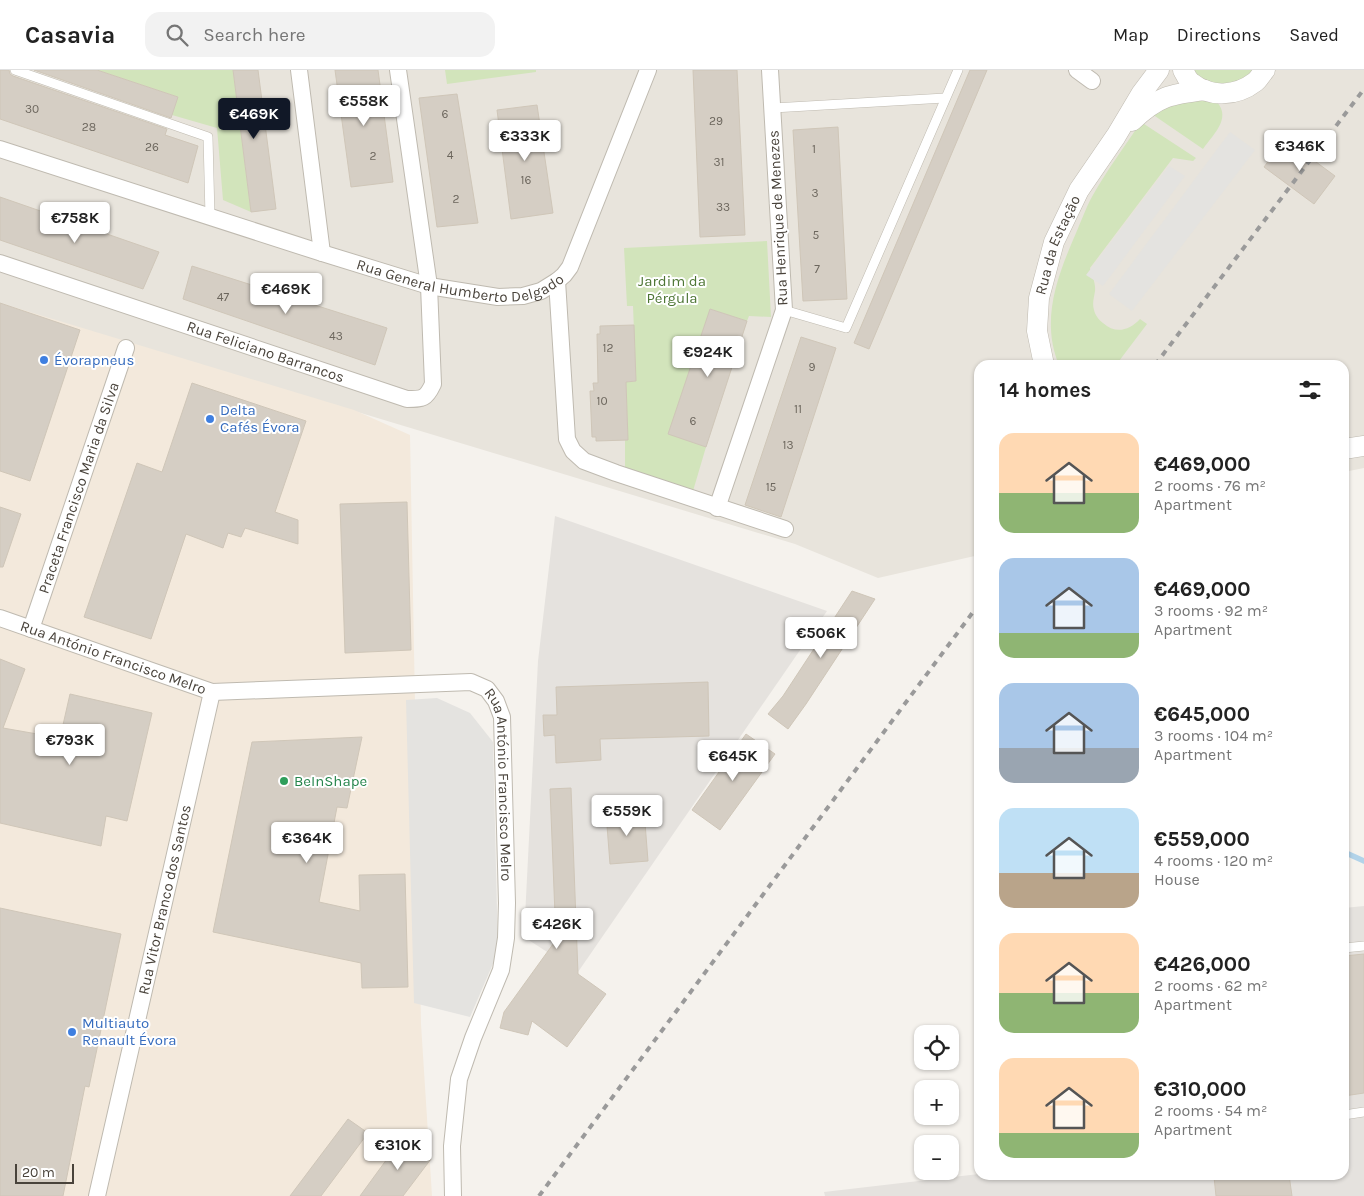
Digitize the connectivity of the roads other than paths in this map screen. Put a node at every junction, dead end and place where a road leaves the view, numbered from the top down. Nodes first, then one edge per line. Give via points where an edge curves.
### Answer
1 (15, 70) edge
2 (299, 70) edge
3 (398, 70) edge
4 (648, 70) edge
5 (770, 70) edge
6 (958, 70) edge
7 (1077, 70) edge
8 (1159, 70) edge
9 (1183, 70) edge
10 (1264, 70) edge
11 (1092, 81) dead end
12 (1205, 90) junction
13 (945, 98) junction
14 (772, 108) junction
15 (1116, 136) junction
16 (0, 149) edge
17 (210, 217) junction
18 (322, 253) junction
19 (0, 263) edge
20 (557, 281) junction
21 (429, 286) junction
22 (784, 310) junction
23 (126, 348) dead end
24 (1043, 360) edge
25 (1364, 446) edge
26 (1349, 449) edge
27 (717, 508) junction
28 (785, 529) dead end
29 (0, 618) edge
30 (31, 629) junction
31 (212, 692) junction
32 (1364, 946) edge
33 (1349, 948) edge
34 (1364, 1112) edge
35 (1349, 1114) edge
36 (97, 1196) edge
37 (454, 1196) edge

1 - 17 lane via 208,137
2 - 18 street
3 - 21 street
4 - 20 street, Rua General Humberto Delgado via 570,267
5 - 14 street, Rua Henrique de Menezes
6 - 13 lane
7 - 11 street
8 - 15 street, Rua da Estação
9 - 12 street via 1193,84
10 - 12 street via 1256,82 1237,92 1217,94
12 - 15 street, Rua da Estação via 1162,98
13 - 14 lane
13 - 22 lane via 846,328
14 - 22 street, Rua Henrique de Menezes
15 - 24 street, Rua da Estação via 1079,190 1054,242 1039,298 1037,330
16 - 17 street, Rua General Humberto Delgado
17 - 18 street, Rua General Humberto Delgado
18 - 21 street, Rua General Humberto Delgado
19 - 21 street, Rua Feliciano Barrancos via 407,399 421,399 429,394 433,384
20 - 21 street, Rua General Humberto Delgado via 541,291 523,296 498,297
20 - 27 street via 566,439 573,451 584,461 616,474
22 - 27 street, Rua Henrique de Menezes
23 - 30 street, Praceta Francisco Maria da Silva
25 - 26 street
27 - 28 street
29 - 30 street, Rua António Francisco Melro
30 - 31 street, Rua António Francisco Melro
31 - 36 street, Rua Vitor Branco dos Santos
31 - 37 street, Rua António Francisco Melro via 471,682 487,689 496,701 502,717 506,938 501,970 460,1079 452,1146
32 - 33 lane
34 - 35 lane

